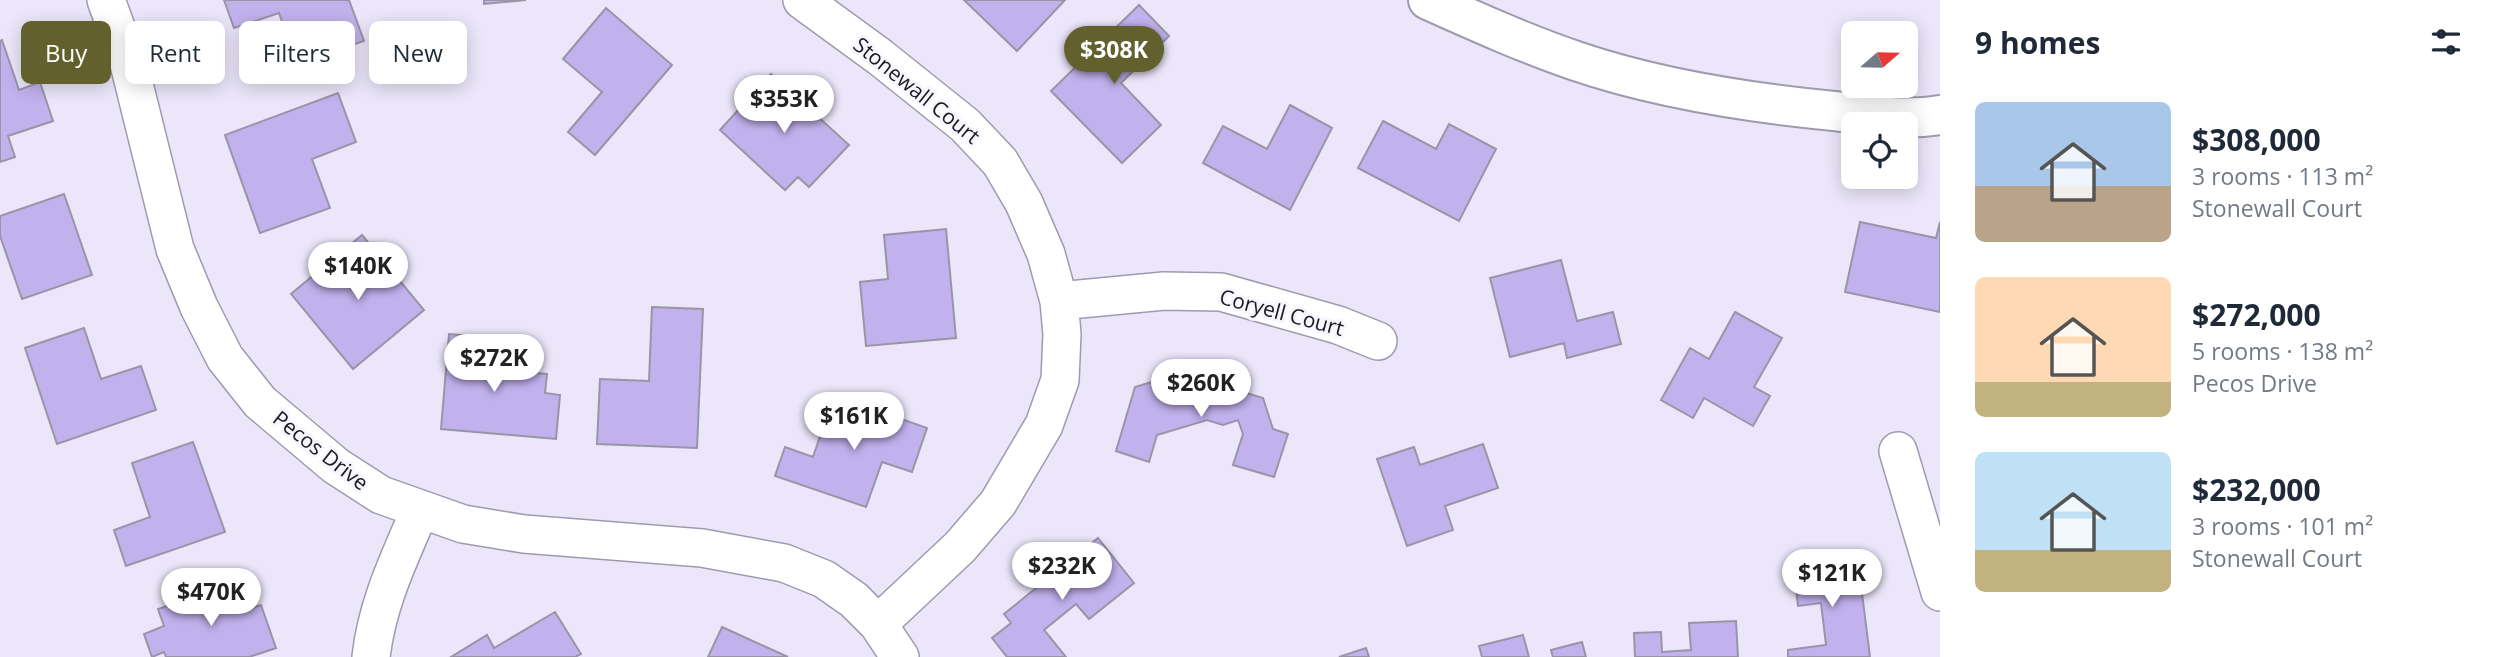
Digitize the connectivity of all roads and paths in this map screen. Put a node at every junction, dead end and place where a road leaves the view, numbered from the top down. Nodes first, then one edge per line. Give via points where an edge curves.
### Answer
1 (106, 0) edge
2 (802, 0) edge
3 (1428, 0) edge
4 (1940, 115) edge
5 (1059, 301) junction
6 (1378, 341) dead end
7 (1898, 452) dead end
8 (420, 510) junction
9 (1940, 592) edge
10 (878, 624) junction
11 (371, 657) edge
12 (900, 657) edge

1 - 8 street, Pecos Drive via 128,60 175,249 225,358 260,402 336,467 381,495
2 - 5 street, Stonewall Court via 965,125 999,162 1024,203 1046,254
3 - 4 street via 1578,61 1669,85 1792,107 1916,119
5 - 6 street, Coryell Court via 1164,291 1221,292 1338,324
5 - 10 street, Stonewall Court via 1060,380 1044,425 998,503 960,547
7 - 9 street
8 - 10 street, Pecos Drive via 463,524 524,534 702,548 784,563 824,579
8 - 11 street via 387,587
10 - 12 street, Pecos Drive

